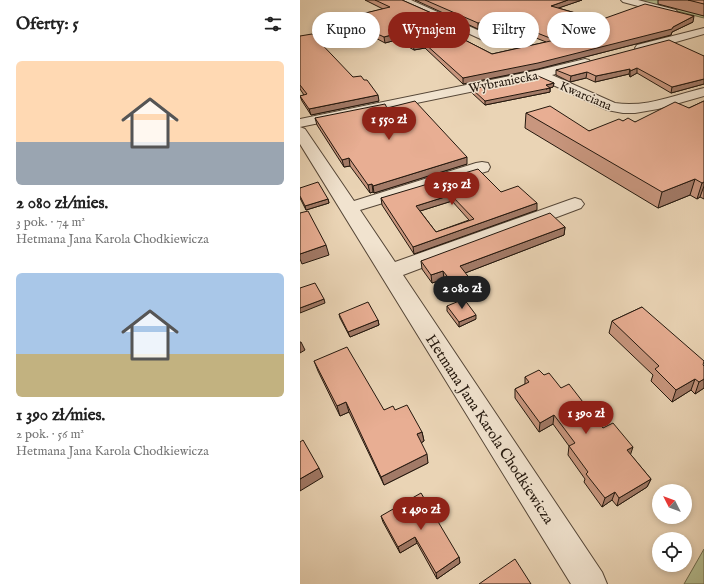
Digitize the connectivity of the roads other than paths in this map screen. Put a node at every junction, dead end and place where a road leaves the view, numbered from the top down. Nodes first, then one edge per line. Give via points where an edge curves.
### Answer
1 (403, 0) edge
2 (626, 0) edge
3 (683, 15) edge
4 (704, 31) edge
5 (478, 34) edge
6 (628, 52) edge
7 (597, 60) edge
8 (539, 74) junction
9 (704, 92) edge
10 (300, 123) edge
11 (304, 145) edge
12 (482, 167) dead end
13 (575, 204) dead end
14 (349, 208) junction
15 (389, 272) junction
16 (590, 584) edge

1 - 5 street
2 - 3 street
4 - 6 street
7 - 8 street, Wybraniecka
8 - 9 street, Kwarciana via 612,107 624,109 650,107
8 - 10 street, Wybraniecka
11 - 14 street, Hetmana Jana Karola Chodkiewicza
12 - 14 street
13 - 15 street
14 - 15 street, Hetmana Jana Karola Chodkiewicza
15 - 16 street, Hetmana Jana Karola Chodkiewicza

